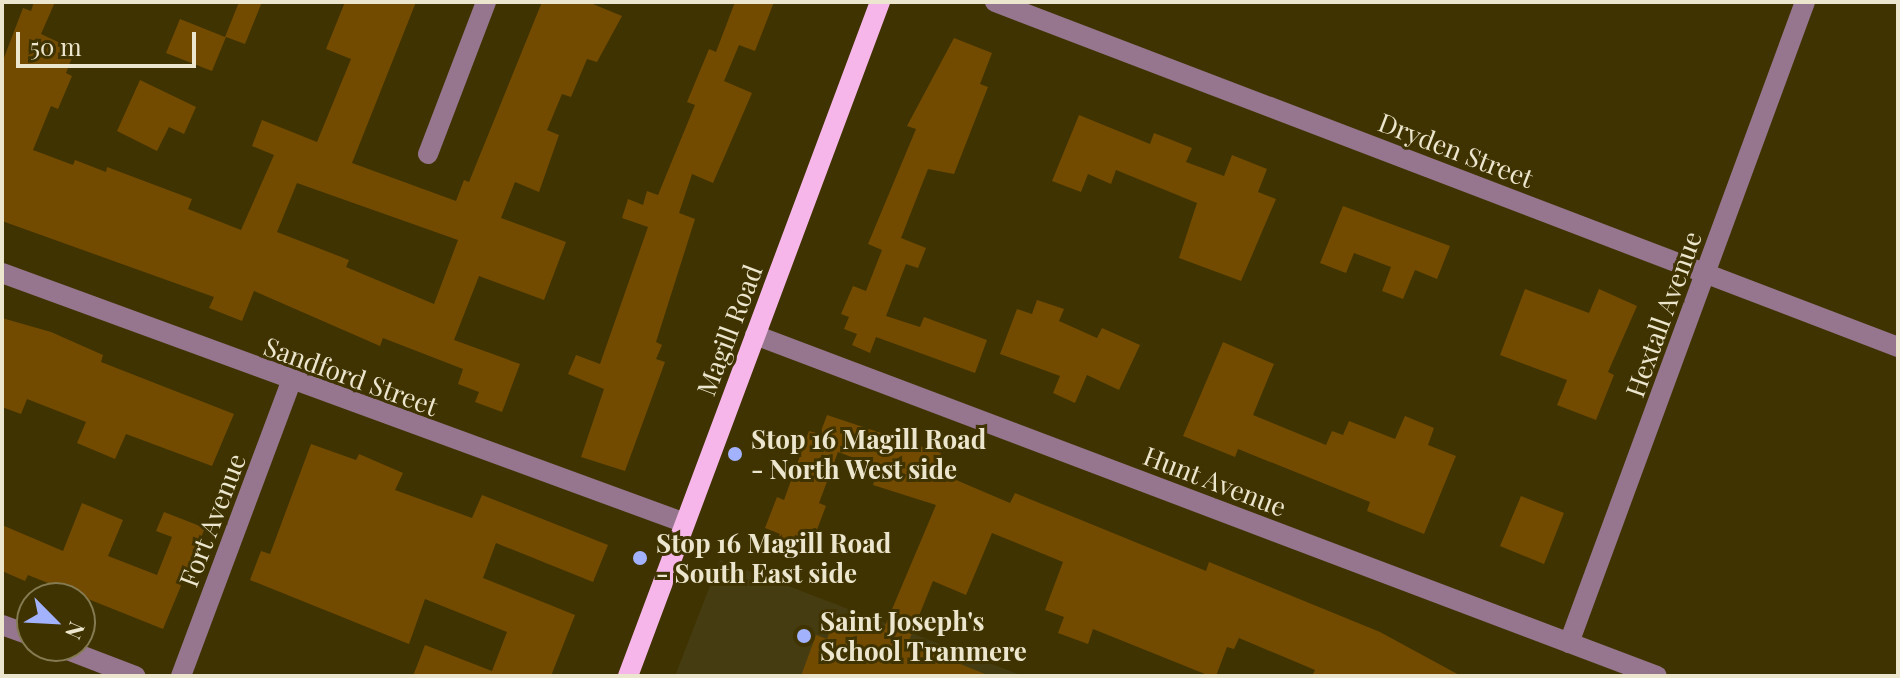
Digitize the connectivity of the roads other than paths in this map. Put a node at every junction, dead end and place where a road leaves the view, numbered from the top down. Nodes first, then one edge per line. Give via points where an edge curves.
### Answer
1 (486, 2) edge
2 (880, 2) edge
3 (995, 2) edge
4 (1805, 2) edge
5 (428, 154) dead end
6 (2, 273) edge
7 (1705, 274) junction
8 (755, 335) junction
9 (1898, 347) edge
10 (291, 382) junction
11 (685, 523) junction
12 (1569, 643) junction
13 (96, 661) edge
14 (135, 676) edge
15 (181, 676) edge
16 (628, 676) edge
17 (1657, 676) edge

1 - 5 street
2 - 8 main road, Magill Road
3 - 7 street, Dryden Street
4 - 7 street, Hextall Avenue
6 - 10 street, Sandford Street
7 - 9 street, Dryden Street
7 - 12 street, Hextall Avenue
8 - 11 main road, Magill Road
8 - 12 street, Hunt Avenue
10 - 11 street, Sandford Street
10 - 15 street, Fort Avenue
11 - 16 main road, Magill Road
12 - 17 street, Hunt Avenue
13 - 14 street

